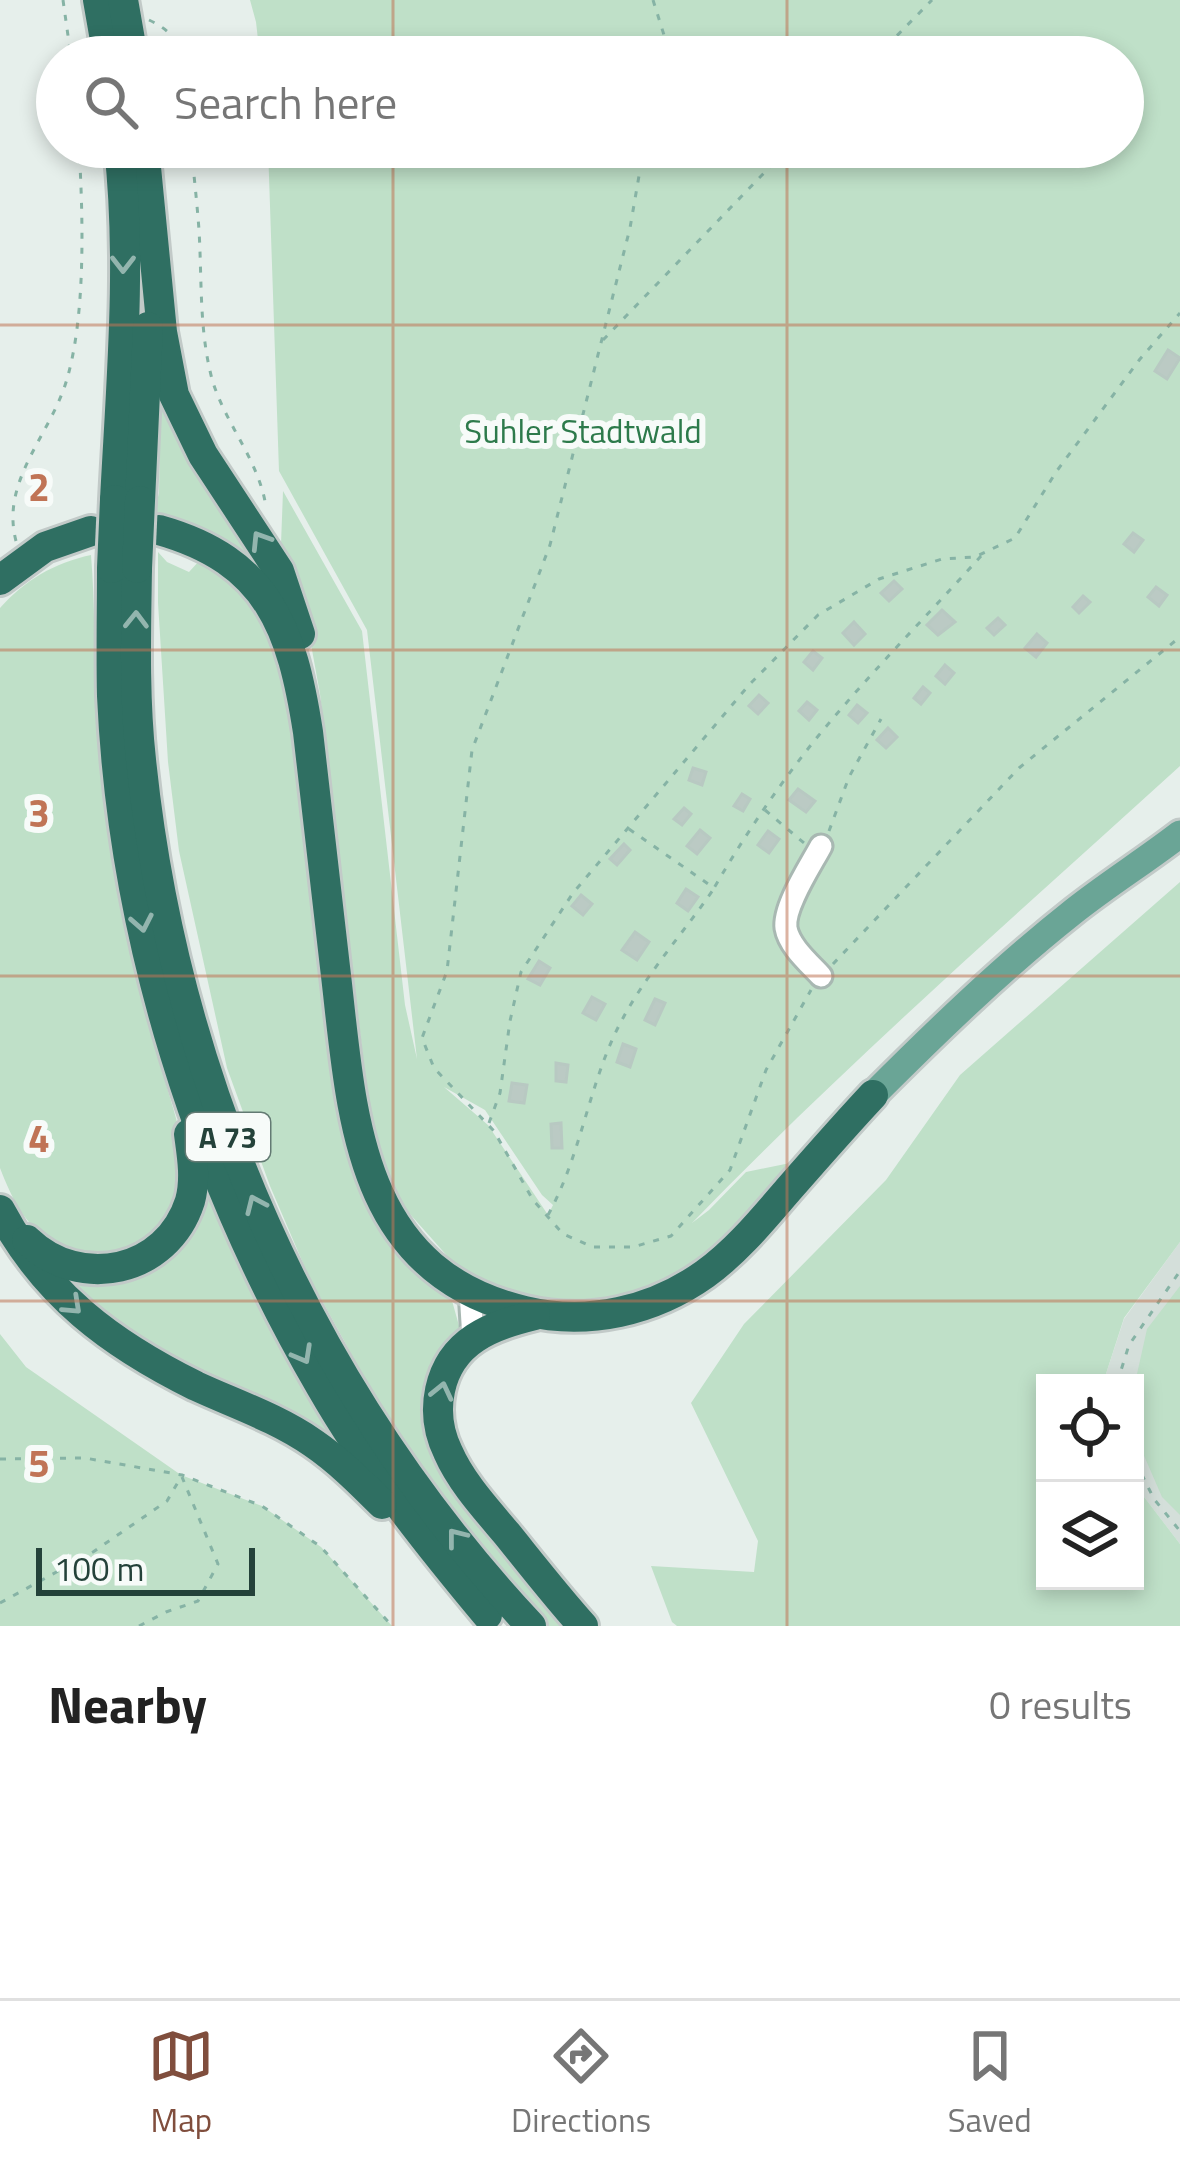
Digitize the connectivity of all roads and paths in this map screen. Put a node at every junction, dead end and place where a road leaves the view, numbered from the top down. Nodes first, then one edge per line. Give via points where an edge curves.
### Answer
1 (63, 0) edge
2 (653, 0) edge
3 (932, 0) edge
4 (115, 5) edge
5 (68, 36) edge
6 (111, 36) edge
7 (126, 36) edge
8 (171, 36) edge
9 (664, 36) edge
10 (897, 36) edge
11 (79, 168) edge
12 (120, 168) edge
13 (145, 168) edge
14 (146, 168) edge
15 (193, 168) edge
16 (640, 168) edge
17 (769, 168) edge
18 (1180, 313) edge
19 (602, 341) junction
20 (127, 500) junction
21 (266, 505) dead end
22 (159, 530) dead end
23 (91, 531) dead end
24 (985, 552) junction
25 (26, 559) junction
26 (125, 568) junction
27 (0, 580) edge
28 (1180, 637) edge
29 (881, 719) dead end
30 (308, 732) junction
31 (764, 809) junction
32 (628, 828) junction
33 (1180, 834) edge
34 (819, 850) junction
35 (714, 888) junction
36 (821, 976) junction
37 (182, 1080) junction
38 (873, 1095) joint
39 (488, 1126) junction
40 (1, 1212) edge
41 (548, 1216) junction
42 (1180, 1271) edge
43 (470, 1291) junction
44 (538, 1314) junction
45 (473, 1339) junction
46 (1121, 1374) edge
47 (0, 1460) edge
48 (182, 1475) junction
49 (1144, 1479) edge
50 (1180, 1531) edge
51 (0, 1603) edge
52 (493, 1620) edge
53 (139, 1626) edge
54 (392, 1626) edge
55 (531, 1626) edge
56 (584, 1626) edge

1 - 5 path
2 - 9 path
3 - 10 path
4 - 6 highway
4 - 7 highway
4 - 8 path
11 - 25 path via 74,351 9,498 11,529
12 -> 20 highway, A 73
13 - 20 highway, A 73 via 148,328
30 -> 14 highway via 301,640 287,590 174,395
15 - 21 path via 208,358
16 - 19 path
17 - 19 path
18 - 24 path via 1015,538
19 - 39 path via 550,545 472,750 447,971 422,1038 434,1067
20 - 26 highway, A 73, bridge
22 - 30 highway via 217,553 263,596 290,645
23 - 25 highway
24 - 31 path via 818,736
24 - 32 path via 879,579 818,615
25 - 27 highway
26 -> 37 highway, A 73 via 112,698 128,849
55 -> 26 highway, A 73 via 427,1500 341,1373 290,1280 222,1122 152,845
28 - 36 path via 1019,768
29 - 34 path
30 - 43 highway via 363,1156 405,1237
31 - 34 path
31 - 35 path
32 - 35 path
32 - 39 path via 521,972
33 - 38 main road via 1014,961
34 - 36 lane via 788,909 786,930
35 - 41 path via 614,1036
36 - 41 path via 766,1070 730,1170 671,1236 633,1247 593,1246 563,1234
37 - 40 highway via 193,1184 160,1247 124,1265 69,1267 34,1248
37 -> 52 highway, A 73 via 232,1214 321,1388 392,1495
38 - 44 highway via 748,1235 694,1281 628,1311
39 - 41 path
40 -> 52 highway via 34,1266 88,1321 310,1441 362,1483
42 - 46 path via 1129,1346
43 - 44 highway
43 - 45 lane
44 - 45 highway
56 -> 45 highway via 444,1445 439,1393 450,1364
47 - 48 path via 85,1458
48 - 51 path via 167,1501
48 - 53 path via 218,1564 198,1601
48 - 54 path via 262,1506 321,1547
49 - 50 path

